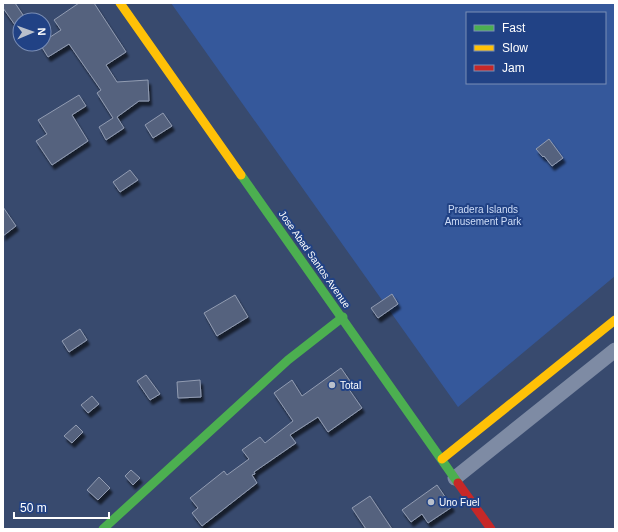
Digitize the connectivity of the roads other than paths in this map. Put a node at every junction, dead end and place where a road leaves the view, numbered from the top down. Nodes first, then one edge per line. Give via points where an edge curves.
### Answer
1 (120, 3) edge
2 (343, 317) junction
3 (615, 320) edge
4 (615, 350) edge
5 (537, 384) junction
6 (551, 401) junction
7 (442, 459) junction
8 (455, 478) junction
9 (103, 529) edge
10 (491, 529) edge

1 - 2 main road, Jose Abad Santos Avenue
2 - 7 main road, Jose Abad Santos Avenue
2 - 9 main road via 288,360
3 - 5 main road
4 - 6 street
5 - 6 street
5 - 7 main road
6 - 8 street
7 - 8 main road, Jose Abad Santos Avenue
8 - 10 main road, Jose Abad Santos Avenue

